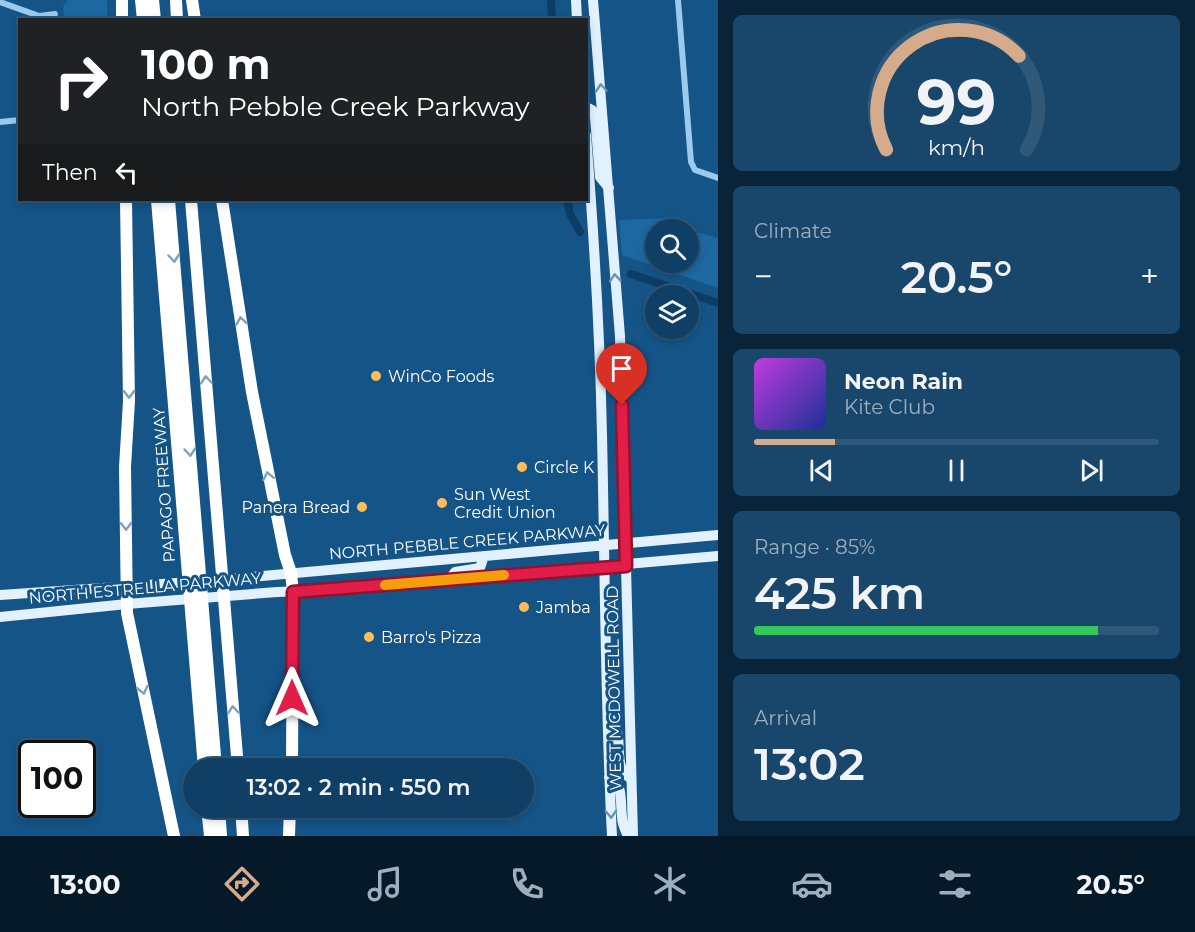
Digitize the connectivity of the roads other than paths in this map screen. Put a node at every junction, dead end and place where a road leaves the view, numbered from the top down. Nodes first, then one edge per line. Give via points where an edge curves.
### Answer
1 (122, 0) edge
2 (141, 0) edge
3 (153, 0) edge
4 (176, 0) edge
5 (192, 0) edge
6 (576, 0) edge
7 (593, 0) edge
8 (678, 0) edge
9 (0, 2) edge
10 (55, 14) dead end
11 (122, 18) edge
12 (143, 18) edge
13 (155, 18) edge
14 (177, 18) edge
15 (195, 18) edge
16 (577, 18) edge
17 (588, 108) edge
18 (18, 120) edge
19 (0, 122) edge
20 (588, 169) edge
21 (718, 178) edge
22 (609, 188) junction
23 (126, 201) edge
24 (157, 201) edge
25 (170, 201) edge
26 (191, 201) edge
27 (222, 201) edge
28 (620, 336) junction
29 (598, 339) junction
30 (718, 535) edge
31 (625, 543) junction
32 (191, 545) junction
33 (604, 545) junction
34 (484, 556) junction
35 (718, 556) edge
36 (626, 566) junction
37 (605, 567) junction
38 (291, 573) junction
39 (449, 580) junction
40 (127, 587) junction
41 (293, 592) junction
42 (0, 595) edge
43 (127, 604) junction
44 (0, 617) edge
45 (199, 637) junction
46 (607, 711) junction
47 (204, 758) edge
48 (215, 758) edge
49 (237, 758) edge
50 (292, 758) edge
51 (609, 777) junction
52 (630, 778) junction
53 (208, 818) edge
54 (220, 818) edge
55 (242, 818) edge
56 (290, 818) edge
57 (174, 836) edge
58 (210, 836) edge
59 (221, 836) edge
60 (243, 836) edge
61 (289, 836) edge
62 (612, 836) edge
63 (628, 836) edge
64 (633, 836) edge

1 - 11 highway
2 - 12 highway
3 - 13 highway
4 - 14 highway
5 - 15 highway
6 - 16 main road
22 -> 7 main road, WEST MCDOWELL ROAD
8 - 21 street via 691,162 695,170
9 - 10 street via 39,16
17 - 22 main road via 596,117 600,177
18 - 19 street
20 - 29 main road, WEST MCDOWELL ROAD
28 -> 22 main road, WEST MCDOWELL ROAD
23 -> 40 highway
24 - 32 highway, PAPAGO FREEWAY
25 -> 32 highway
49 -> 26 highway
38 -> 27 highway via 252,392
28 - 29 main road
28 - 31 main road, WEST MCDOWELL ROAD
29 - 33 main road, WEST MCDOWELL ROAD
30 - 31 main road, NORTH PEBBLE CREEK PARKWAY
31 - 33 main road, NORTH PEBBLE CREEK PARKWAY
31 - 36 main road, WEST MCDOWELL ROAD
32 - 45 highway, PAPAGO FREEWAY
33 - 34 main road, NORTH PEBBLE CREEK PARKWAY
33 - 37 main road, WEST MCDOWELL ROAD
34 - 38 main road, NORTH PEBBLE CREEK PARKWAY
34 - 39 main road via 480,568 455,572
35 - 36 main road
36 - 37 main road
36 - 52 main road, WEST MCDOWELL ROAD
37 - 39 main road
37 - 46 main road, WEST MCDOWELL ROAD
38 - 40 main road, NORTH ESTRELLA PARKWAY
38 - 41 highway
39 - 41 main road
40 - 42 main road, NORTH ESTRELLA PARKWAY
40 - 43 highway
41 - 43 main road, NORTH ESTRELLA PARKWAY
41 - 50 highway
43 - 44 main road, NORTH ESTRELLA PARKWAY
43 -> 57 highway
45 - 47 highway, PAPAGO FREEWAY
45 - 48 highway
46 - 51 main road, WEST MCDOWELL ROAD
46 - 52 main road via 618,734 621,768
51 -> 62 main road, WEST MCDOWELL ROAD
51 - 63 main road via 619,788
52 - 64 main road, WEST MCDOWELL ROAD
53 - 58 highway
54 - 59 highway
55 - 60 highway
56 - 61 highway

